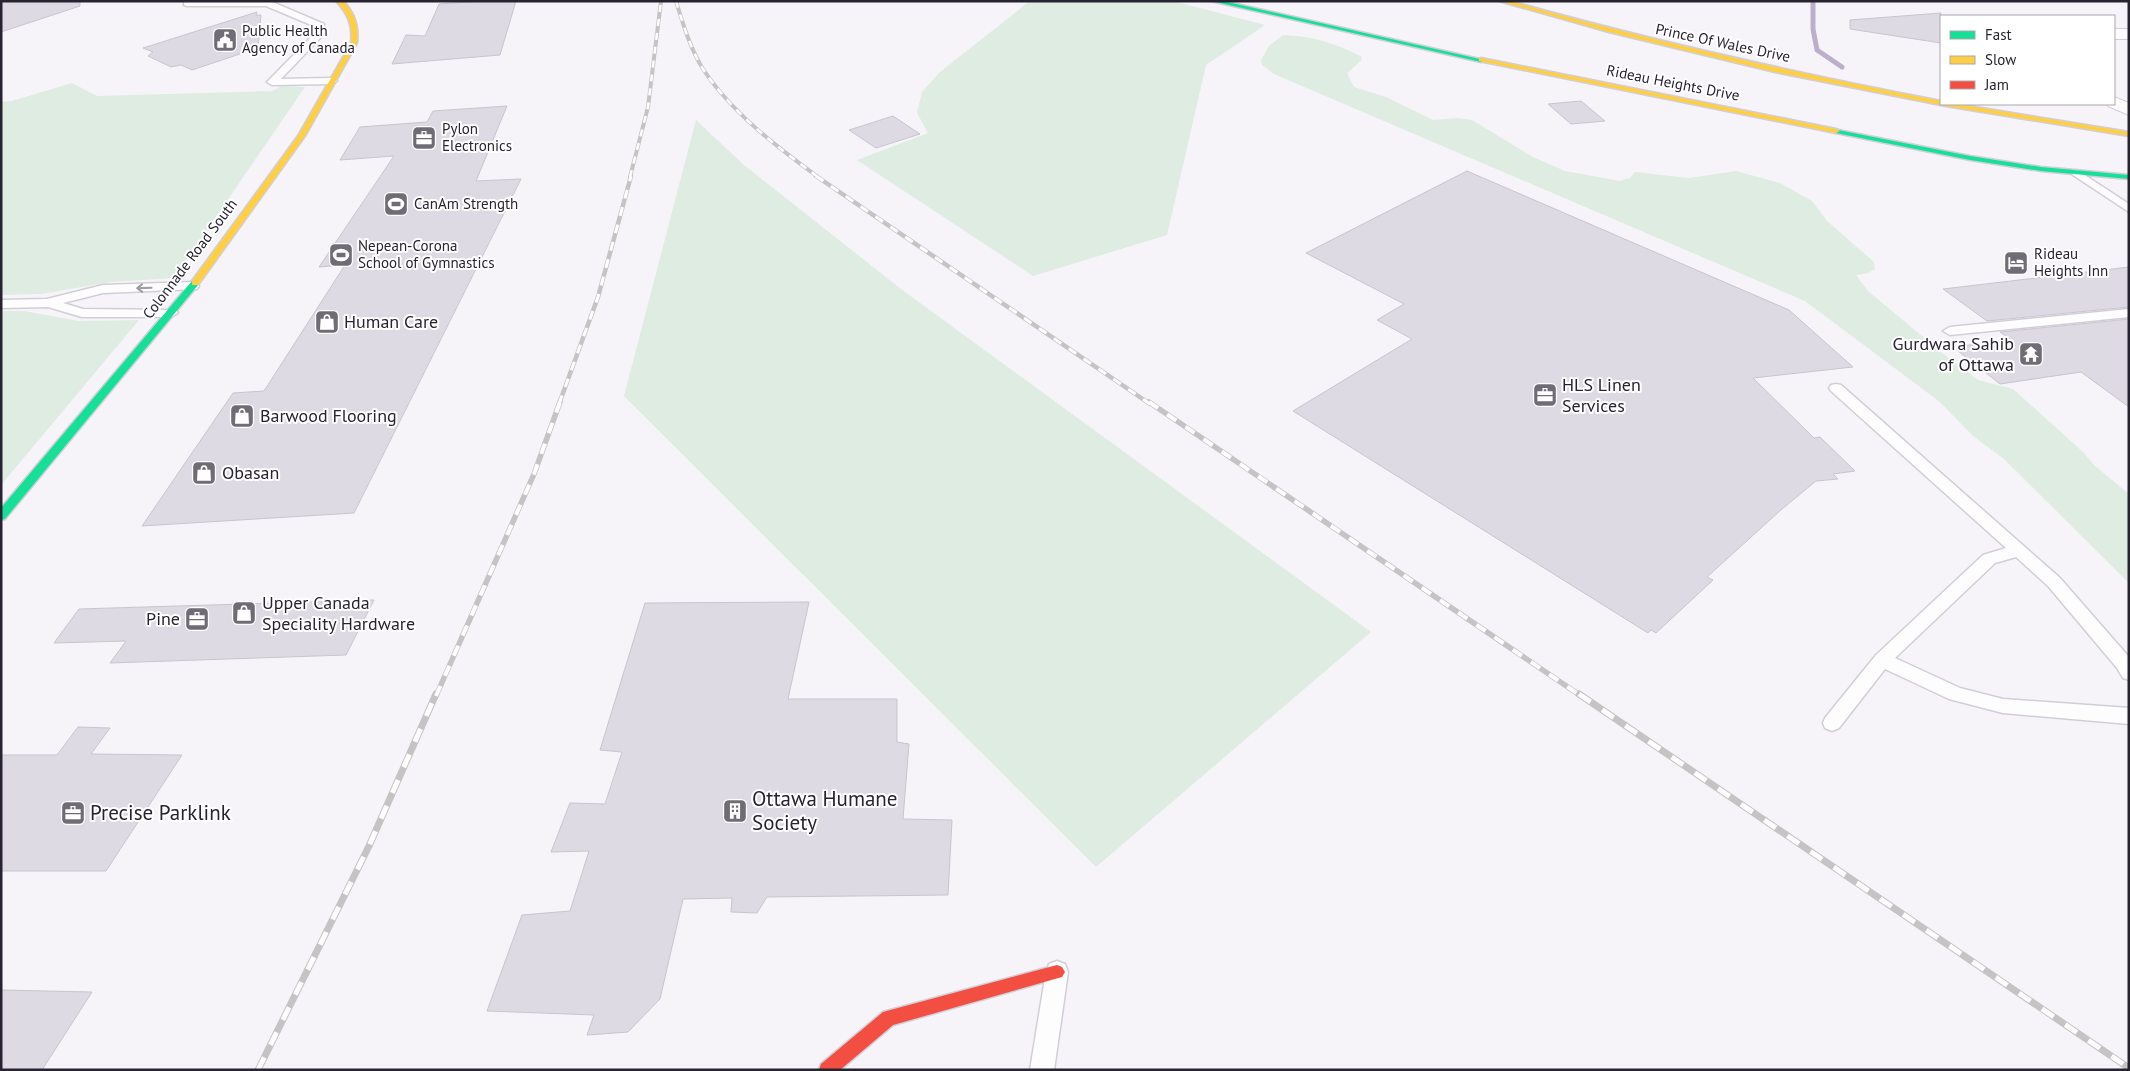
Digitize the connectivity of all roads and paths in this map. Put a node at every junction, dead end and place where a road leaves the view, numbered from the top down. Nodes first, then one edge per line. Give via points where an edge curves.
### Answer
1 (190, 1) edge
2 (339, 1) edge
3 (1214, 1) edge
4 (1502, 1) edge
5 (2115, 34) edge
6 (2129, 34) edge
7 (332, 81) junction
8 (1940, 103) edge
9 (2115, 103) edge
10 (1952, 105) edge
11 (2129, 110) edge
12 (2129, 134) edge
13 (2077, 173) junction
14 (2129, 177) edge
15 (2129, 210) edge
16 (193, 286) junction
17 (47, 303) junction
18 (1, 304) edge
19 (171, 313) junction
20 (2129, 313) edge
21 (1950, 330) dead end
22 (1836, 388) dead end
23 (1, 516) edge
24 (2018, 551) junction
25 (1882, 660) junction
26 (2129, 673) edge
27 (2129, 716) edge
28 (1832, 723) dead end
29 (1057, 972) joint
30 (827, 1070) edge
31 (1042, 1070) edge

1 - 7 lane via 187,3 267,3 321,26 320,33 272,82
2 - 7 street, Colonnade Road South via 349,9 355,37
3 - 13 street, Rideau Heights Drive via 1509,66 1970,158
4 - 8 street, Prince Of Wales Drive via 1656,44
5 - 6 street
7 - 16 street, Colonnade Road South via 301,136
9 - 11 street
10 - 12 street
13 - 14 street, Rideau Heights Drive
13 - 15 lane
16 -> 17 lane via 103,289
16 - 19 street, Colonnade Road South
17 - 18 lane
17 - 19 lane via 82,313
19 - 23 street, Colonnade Road South
20 - 21 lane
22 - 24 lane
24 - 25 lane via 1989,559
24 - 26 lane via 2054,582
25 - 27 lane via 1956,694 2003,706
25 - 28 lane
29 - 30 street via 889,1018
29 - 31 lane

